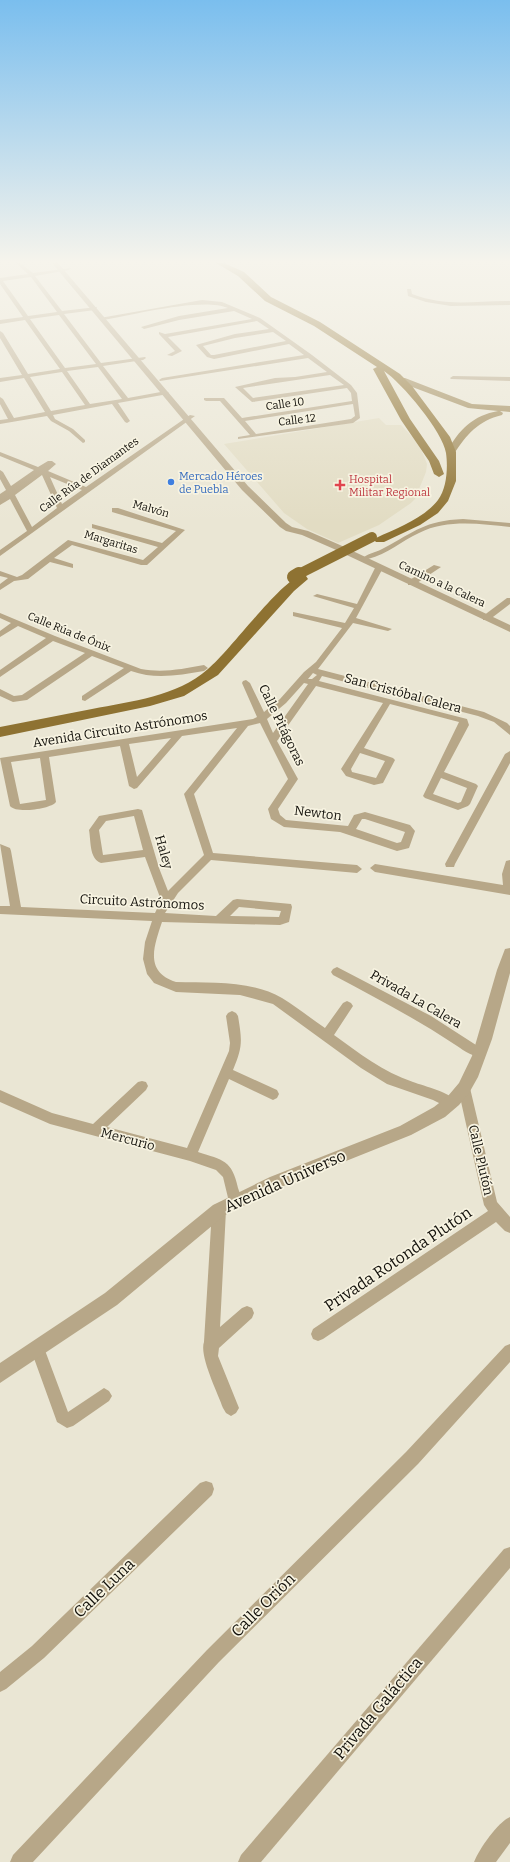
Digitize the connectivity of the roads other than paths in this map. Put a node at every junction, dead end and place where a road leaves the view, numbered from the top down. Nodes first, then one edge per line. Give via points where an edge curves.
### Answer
1 (10, 350) edge
2 (49, 350) edge
3 (88, 350) edge
4 (133, 350) edge
5 (178, 350) edge
6 (204, 350) edge
7 (249, 350) edge
8 (302, 350) edge
9 (352, 350) edge
10 (353, 350) edge
11 (359, 354) junction
12 (170, 355) dead end
13 (310, 356) junction
14 (139, 357) junction
15 (98, 363) junction
16 (63, 369) junction
17 (378, 369) junction
18 (152, 372) junction
19 (331, 373) junction
20 (26, 375) junction
21 (453, 378) dead end
22 (0, 379) edge
23 (510, 379) edge
24 (162, 380) junction
25 (402, 380) junction
26 (349, 386) junction
27 (166, 393) junction
28 (0, 399) edge
29 (206, 399) dead end
30 (126, 400) junction
31 (114, 402) junction
32 (355, 402) junction
33 (179, 405) junction
34 (89, 407) junction
35 (510, 411) edge
36 (50, 414) junction
37 (189, 417) junction
38 (12, 420) junction
39 (242, 420) junction
40 (127, 421) dead end
41 (0, 422) edge
42 (255, 436) junction
43 (240, 438) dead end
44 (83, 441) dead end
45 (451, 452) junction
46 (0, 454) edge
47 (42, 470) junction
48 (0, 472) edge
49 (440, 474) junction
50 (87, 490) junction
51 (10, 493) junction
52 (0, 497) edge
53 (0, 503) edge
54 (61, 509) junction
55 (115, 510) dead end
56 (510, 525) edge
57 (95, 526) dead end
58 (31, 532) junction
59 (380, 542) junction
60 (164, 546) junction
61 (0, 554) edge
62 (48, 559) junction
63 (366, 559) junction
64 (70, 566) dead end
65 (437, 567) dead end
66 (379, 568) junction
67 (0, 573) edge
68 (17, 578) junction
69 (298, 578) junction
70 (411, 583) junction
71 (0, 588) edge
72 (317, 596) dead end
73 (510, 600) edge
74 (359, 607) junction
75 (296, 614) dead end
76 (0, 615) edge
77 (486, 618) junction
78 (349, 622) junction
79 (16, 623) junction
80 (388, 629) dead end
81 (510, 629) edge
82 (0, 634) edge
83 (52, 638) junction
84 (91, 653) junction
85 (130, 668) junction
86 (204, 668) junction
87 (316, 672) junction
88 (0, 674) edge
89 (303, 680) junction
90 (315, 682) junction
91 (246, 683) dead end
92 (0, 692) edge
93 (85, 698) dead end
94 (388, 701) junction
95 (262, 718) junction
96 (0, 724) edge
97 (245, 724) junction
98 (0, 732) edge
99 (510, 732) edge
100 (180, 733) junction
101 (124, 742) junction
102 (272, 742) junction
103 (358, 749) junction
104 (510, 754) edge
105 (44, 755) junction
106 (3, 761) edge
107 (438, 774) junction
108 (293, 779) joint
109 (350, 831) junction
110 (0, 848) edge
111 (150, 853) junction
112 (209, 856) junction
113 (450, 864) dead end
114 (510, 864) edge
115 (375, 868) dead end
116 (357, 869) dead end
117 (510, 890) edge
118 (167, 900) junction
119 (0, 910) edge
120 (16, 910) junction
121 (158, 917) junction
122 (218, 920) junction
123 (510, 954) edge
124 (337, 972) dead end
125 (347, 1006) dead end
126 (232, 1016) dead end
127 (326, 1036) junction
128 (480, 1052) junction
129 (226, 1072) junction
130 (142, 1086) dead end
131 (464, 1088) junction
132 (273, 1094) dead end
133 (0, 1096) edge
134 (451, 1103) junction
135 (95, 1130) junction
136 (190, 1155) junction
137 (235, 1201) junction
138 (219, 1210) junction
139 (497, 1213) junction
140 (510, 1226) edge
141 (247, 1313) dead end
142 (318, 1334) dead end
143 (210, 1346) junction
144 (38, 1350) junction
145 (510, 1352) edge
146 (0, 1374) edge
147 (104, 1396) dead end
148 (232, 1408) dead end
149 (206, 1489) dead end
150 (510, 1555) edge
151 (0, 1683) edge
152 (510, 1827) edge
153 (20, 1862) edge
154 (248, 1862) edge
155 (484, 1862) edge

1 - 20 street
2 - 16 street
3 - 15 street
4 - 14 street
5 - 12 street
6 - 7 street via 211,357
8 - 13 street
9 - 11 main road
10 - 11 main road
11 - 17 main road
11 - 25 main road
13 - 19 street
13 - 24 street
14 - 15 street
14 - 18 street
15 - 16 street
15 - 30 street
16 - 20 street
16 - 34 street
17 - 49 main road
17 - 49 main road via 404,393 433,433 440,451
18 - 24 street
18 - 27 street
19 - 26 street
19 - 26 street via 238,387 252,400
20 - 22 street
20 - 36 street
21 - 23 street
24 - 33 street
25 - 35 main road via 471,406
25 - 45 main road via 442,432
26 - 32 street via 354,392
27 - 30 street
27 - 33 street
28 - 38 street
29 - 39 street via 222,399
30 - 31 street
31 - 34 street
31 - 40 street
32 - 39 street, Calle 10
32 - 42 street, Calle 12 via 357,420
33 - 37 street, Camino a la Calera
34 - 36 street
35 - 45 main road via 480,418 456,442
36 - 38 street
36 - 44 street via 56,422 71,430
37 - 50 street, Calle Rúa de Diamantes
37 - 63 street, Camino a la Calera via 289,529
38 - 41 street
39 - 42 street
42 - 43 street, Calle 12
45 - 59 main road via 451,481 444,499 434,512
46 - 47 street
47 - 50 street
47 - 51 street
47 - 54 street
48 - 51 street
49 - 59 main road via 438,490 425,508
50 - 54 street, Calle Rúa de Diamantes
51 - 52 street
51 - 53 street
51 - 58 street
54 - 58 street, Calle Rúa de Diamantes
55 - 60 street, Malvón via 181,530
56 - 59 street via 463,522 437,524
57 - 60 street
58 - 61 street, Calle Rúa de Diamantes
59 - 63 street via 374,556
59 - 69 main road
60 - 62 street, Margaritas via 144,563 71,542
62 - 64 street
62 - 68 street
63 - 66 street, Camino a la Calera
65 - 70 street
66 - 70 street, Camino a la Calera
66 - 74 street
67 - 68 street
68 - 71 street
69 - 86 main road via 283,587
69 - 98 main road via 212,672 192,686 150,702
70 - 77 street, Camino a la Calera
72 - 74 street
73 - 77 street
74 - 78 street
75 - 78 street via 336,625
76 - 79 street, Calle Rúa de Ónix
77 - 81 street, Camino a la Calera
78 - 80 street
78 - 87 street
79 - 82 street
79 - 83 street, Calle Rúa de Ónix
83 - 84 street, Calle Rúa de Ónix
83 - 88 street
84 - 85 street, Calle Rúa de Ónix
84 - 92 street via 24,698 18,700
85 - 86 street, Calle Rúa de Ónix via 146,673 167,674
85 - 93 street
86 - 96 main road via 181,683 146,695
87 - 89 street, Avenida Circuito Astrónomos
87 - 90 street
87 - 99 street via 481,714 506,726
89 - 90 street, San Cristóbal Calera
89 - 95 street, Avenida Circuito Astrónomos via 288,698
90 - 94 street, San Cristóbal Calera
90 - 102 street
91 - 95 street, Calle Pitágoras
94 - 103 street
94 - 107 street, San Cristóbal Calera via 464,721
95 - 97 street, Avenida Circuito Astrónomos
95 - 102 street, Calle Pitágoras
97 - 100 street, Avenida Circuito Astrónomos
97 - 112 street via 189,794
100 - 101 street, Avenida Circuito Astrónomos
100 - 101 street via 134,786
101 - 105 street, Avenida Circuito Astrónomos
102 - 108 street, Calle Pitágoras
103 - 103 street via 388,758 390,762 378,782 347,772 346,769
104 - 113 street
105 - 106 street, Avenida Circuito Astrónomos
105 - 106 street via 51,802 20,808 15,806
107 - 107 street via 428,796 458,807 465,804 473,786
108 - 109 street, Newton via 274,809 275,817 284,823
109 - 109 street, Newton via 401,847 410,835 406,828 365,815 358,817
110 - 120 street via 6,851
111 - 111 street, Haley via 138,812 108,816 100,820 94,833 98,856 101,859
111 - 118 street, Haley via 159,886
112 - 116 street
112 - 118 street
114 - 117 street via 507,869
115 - 117 street
118 - 121 street
119 - 120 street, Circuito Astrónomos
120 - 121 street, Circuito Astrónomos
121 - 122 street, Circuito Astrónomos
121 - 127 street via 148,954 148,965 157,980 176,987 239,990 266,996
122 - 122 street, Circuito Astrónomos via 284,920 288,907 241,903 234,905
123 - 128 street, Avenida Universo
124 - 128 street, Privada La Calera via 427,1020
125 - 127 street
126 - 129 street via 236,1043
127 - 134 street via 391,1080
128 - 131 street, Avenida Universo
129 - 132 street
129 - 136 street
130 - 135 street
131 - 134 street, Avenida Universo
131 - 139 street, Calle Plutón via 491,1204
133 - 135 street, Mercurio via 50,1118
134 - 137 street, Avenida Universo via 420,1124
135 - 136 street, Mercurio
136 - 137 street, Mercurio via 220,1165 226,1170
137 - 138 street, Avenida Universo
138 - 143 street
138 - 144 street, Avenida Universo via 111,1299
139 - 140 street, Calle Plutón
139 - 142 street, Privada Rotonda Plutón
141 - 143 street
143 - 148 street via 216,1371
144 - 146 street, Avenida Universo
144 - 147 street via 62,1417 67,1420 73,1418
145 - 153 street, Calle Orión via 412,1458 213,1656
149 - 151 street, Calle Luna via 38,1652
150 - 154 street, Privada Galáctica
152 - 155 street

